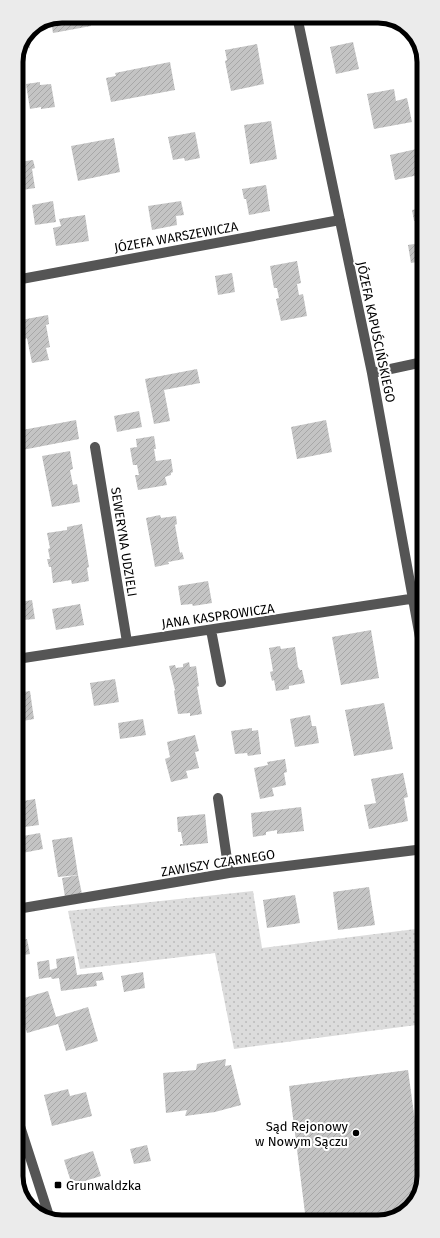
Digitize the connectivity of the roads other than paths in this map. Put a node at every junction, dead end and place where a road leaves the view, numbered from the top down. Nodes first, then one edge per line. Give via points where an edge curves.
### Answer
1 (298, 23) edge
2 (340, 220) junction
3 (23, 279) edge
4 (417, 363) edge
5 (372, 373) junction
6 (95, 447) dead end
7 (417, 593) edge
8 (417, 598) edge
9 (211, 630) junction
10 (128, 642) junction
11 (23, 657) edge
12 (221, 682) dead end
13 (218, 798) dead end
14 (417, 850) edge
15 (229, 873) junction
16 (23, 908) edge
17 (23, 1135) edge
18 (48, 1212) edge

1 - 2 street, JÓZEFA KAPUŚCIŃSKIEGO
2 - 3 street, JÓZEFA WARSZEWICZA
2 - 5 street, JÓZEFA KAPUŚCIŃSKIEGO
4 - 5 street
5 - 7 street, JÓZEFA KAPUŚCIŃSKIEGO
6 - 10 street, SEWERYNA UDZIELI
8 - 9 street, JANA KASPROWICZA
9 - 10 street, JANA KASPROWICZA
9 - 12 street
10 - 11 street, JANA KASPROWICZA
13 - 15 street
14 - 15 street, ZAWISZY CZARNEGO
15 - 16 street, ZAWISZY CZARNEGO
17 - 18 street

